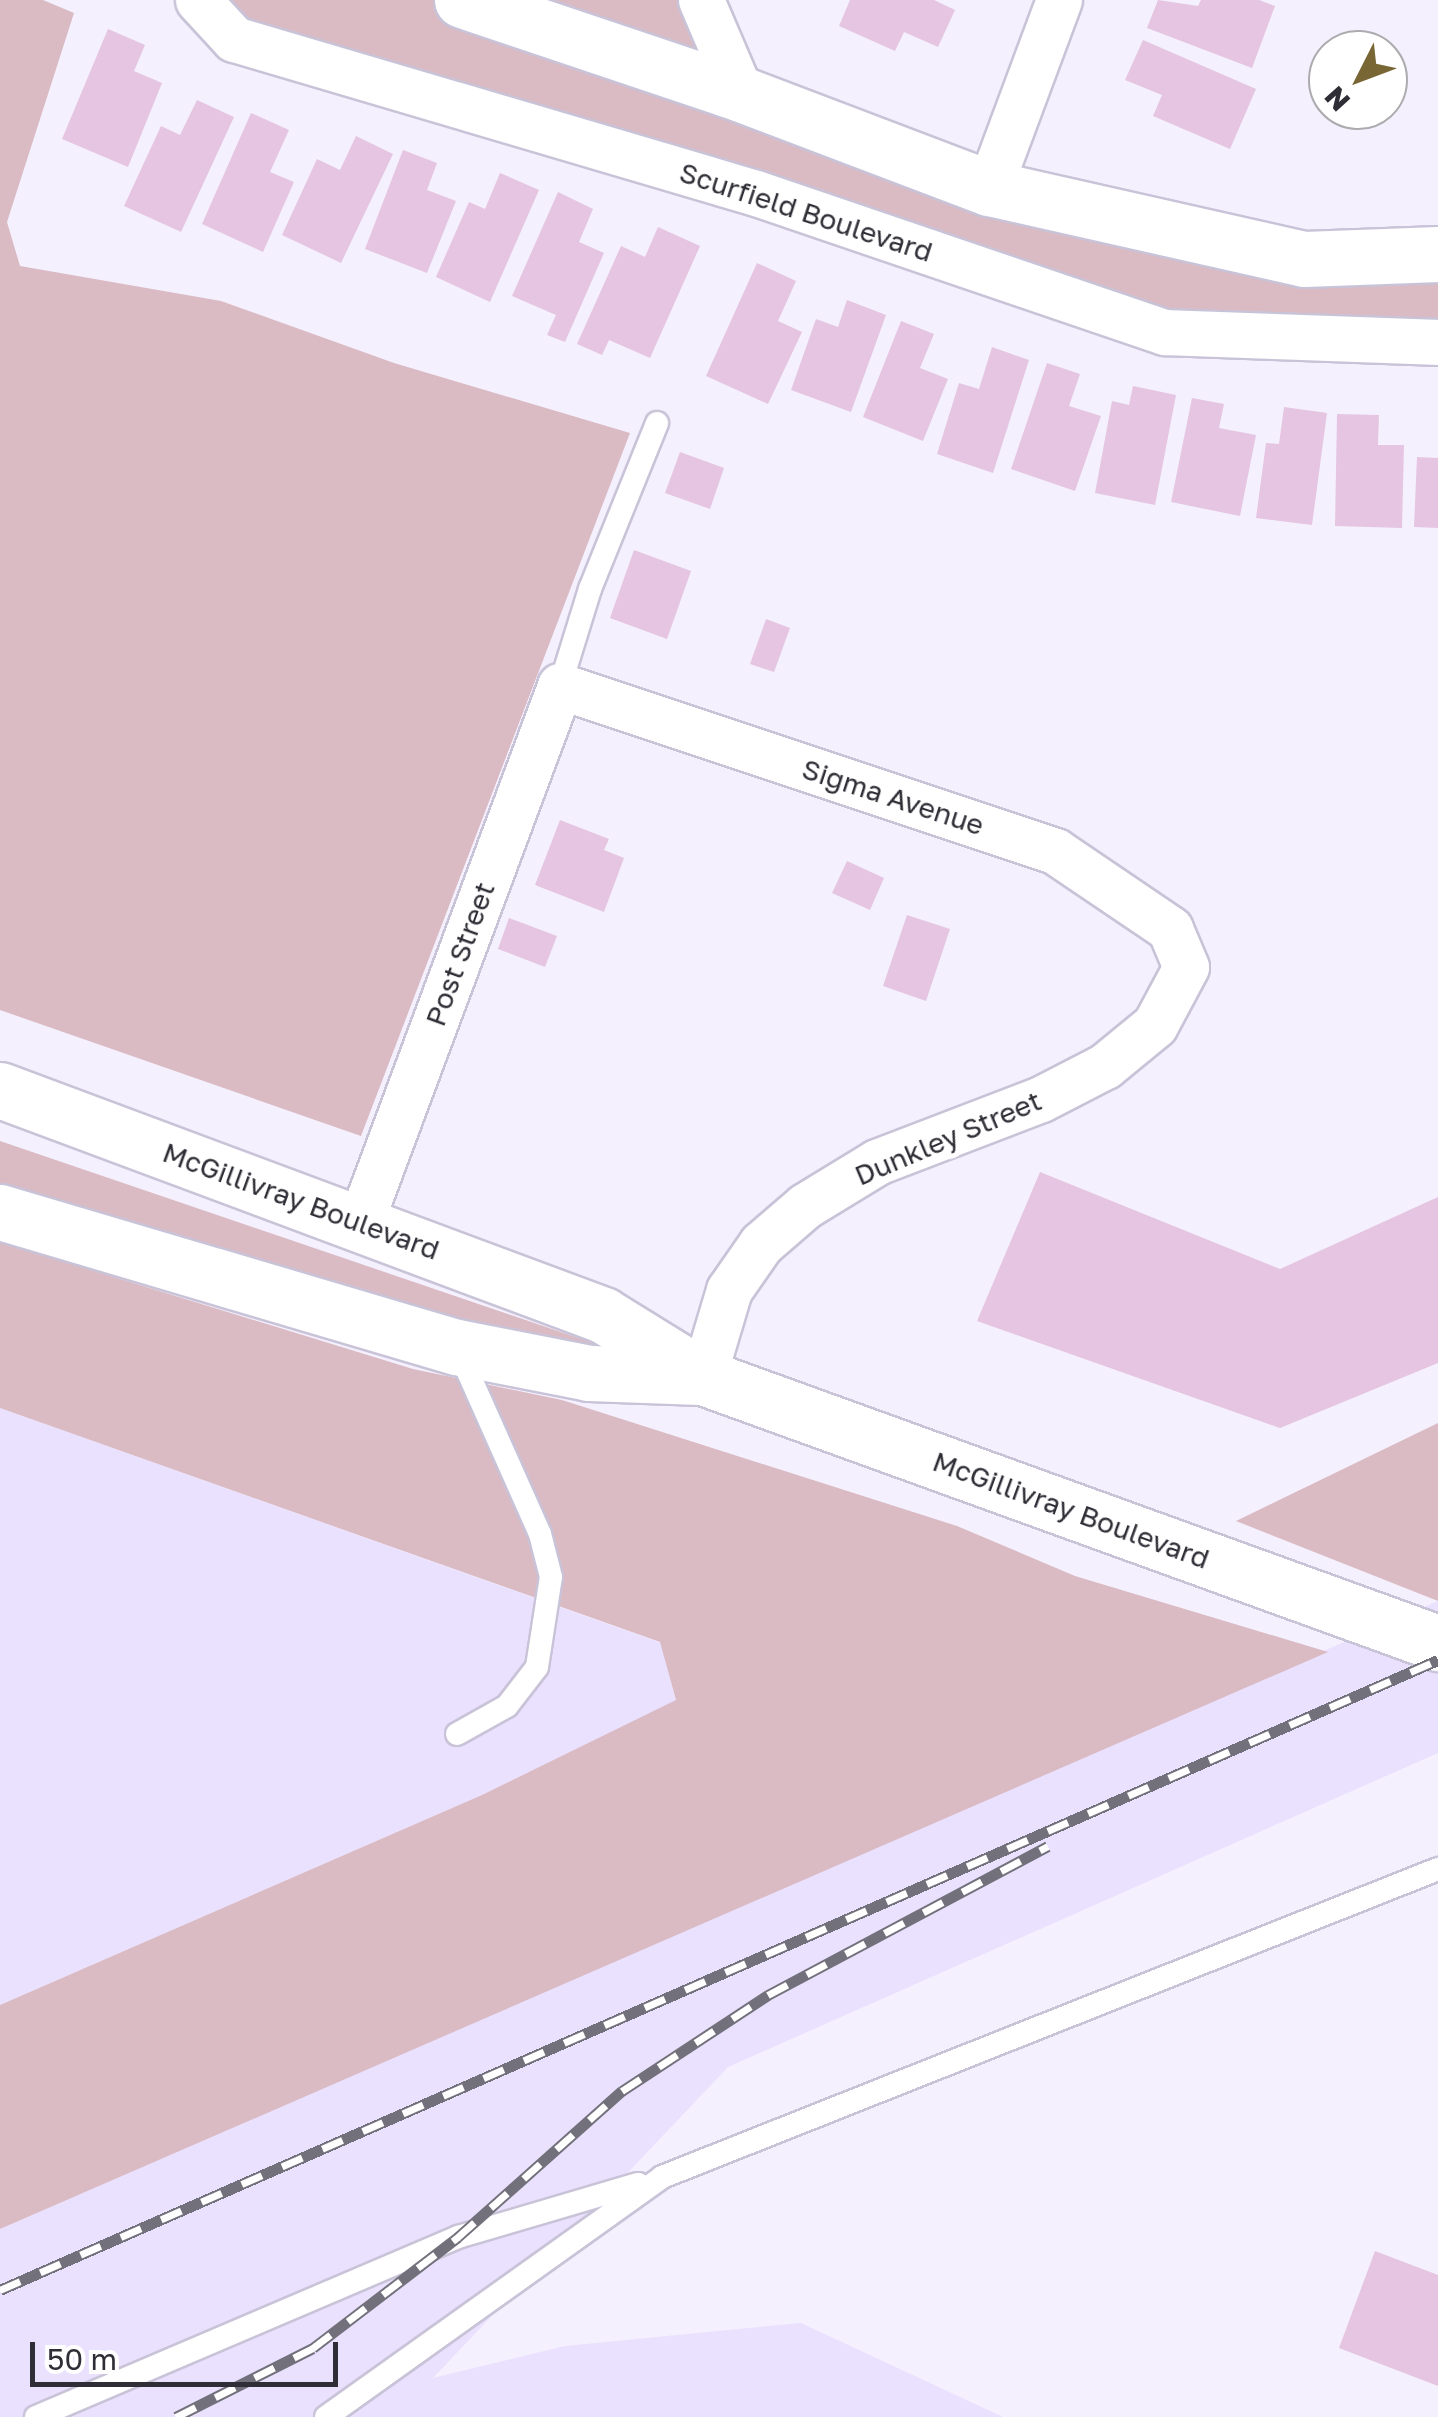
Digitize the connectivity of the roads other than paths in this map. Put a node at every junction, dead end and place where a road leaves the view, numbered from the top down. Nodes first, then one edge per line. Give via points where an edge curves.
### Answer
1 (198, 0) edge
2 (462, 0) edge
3 (701, 0) edge
4 (1058, 0) edge
5 (741, 94) junction
6 (989, 188) junction
7 (1438, 254) edge
8 (1438, 342) edge
9 (657, 423) dead end
10 (560, 686) junction
11 (1186, 968) joint
12 (0, 1090) edge
13 (0, 1212) edge
14 (360, 1223) junction
15 (457, 1347) junction
16 (703, 1377) junction
17 (1438, 1643) edge
18 (457, 1734) dead end
19 (1438, 1869) edge
20 (662, 2177) junction
21 (36, 2417) edge
22 (326, 2417) edge

1 - 8 street, Scurfield Boulevard via 234,39 756,193 1165,332
2 - 5 main road
3 - 5 street
4 - 6 street
5 - 6 main road
6 - 7 main road via 1304,259
9 - 10 lane via 590,589
10 - 11 street, Sigma Avenue via 1056,851 1170,928
10 - 14 street, Post Street
11 - 16 street, Dunkley Street via 1154,1024 1105,1066 1042,1099 878,1162 804,1206 762,1244 729,1290
12 - 14 main road, McGillivray Boulevard
13 - 15 main road, McGillivray Boulevard
14 - 16 main road, McGillivray Boulevard via 603,1315
15 - 16 main road, McGillivray Boulevard via 588,1373
15 - 18 lane via 540,1534 551,1577 537,1667 507,1706
16 - 17 main road, McGillivray Boulevard
19 - 20 lane
20 - 21 lane via 458,2237
20 - 22 lane

